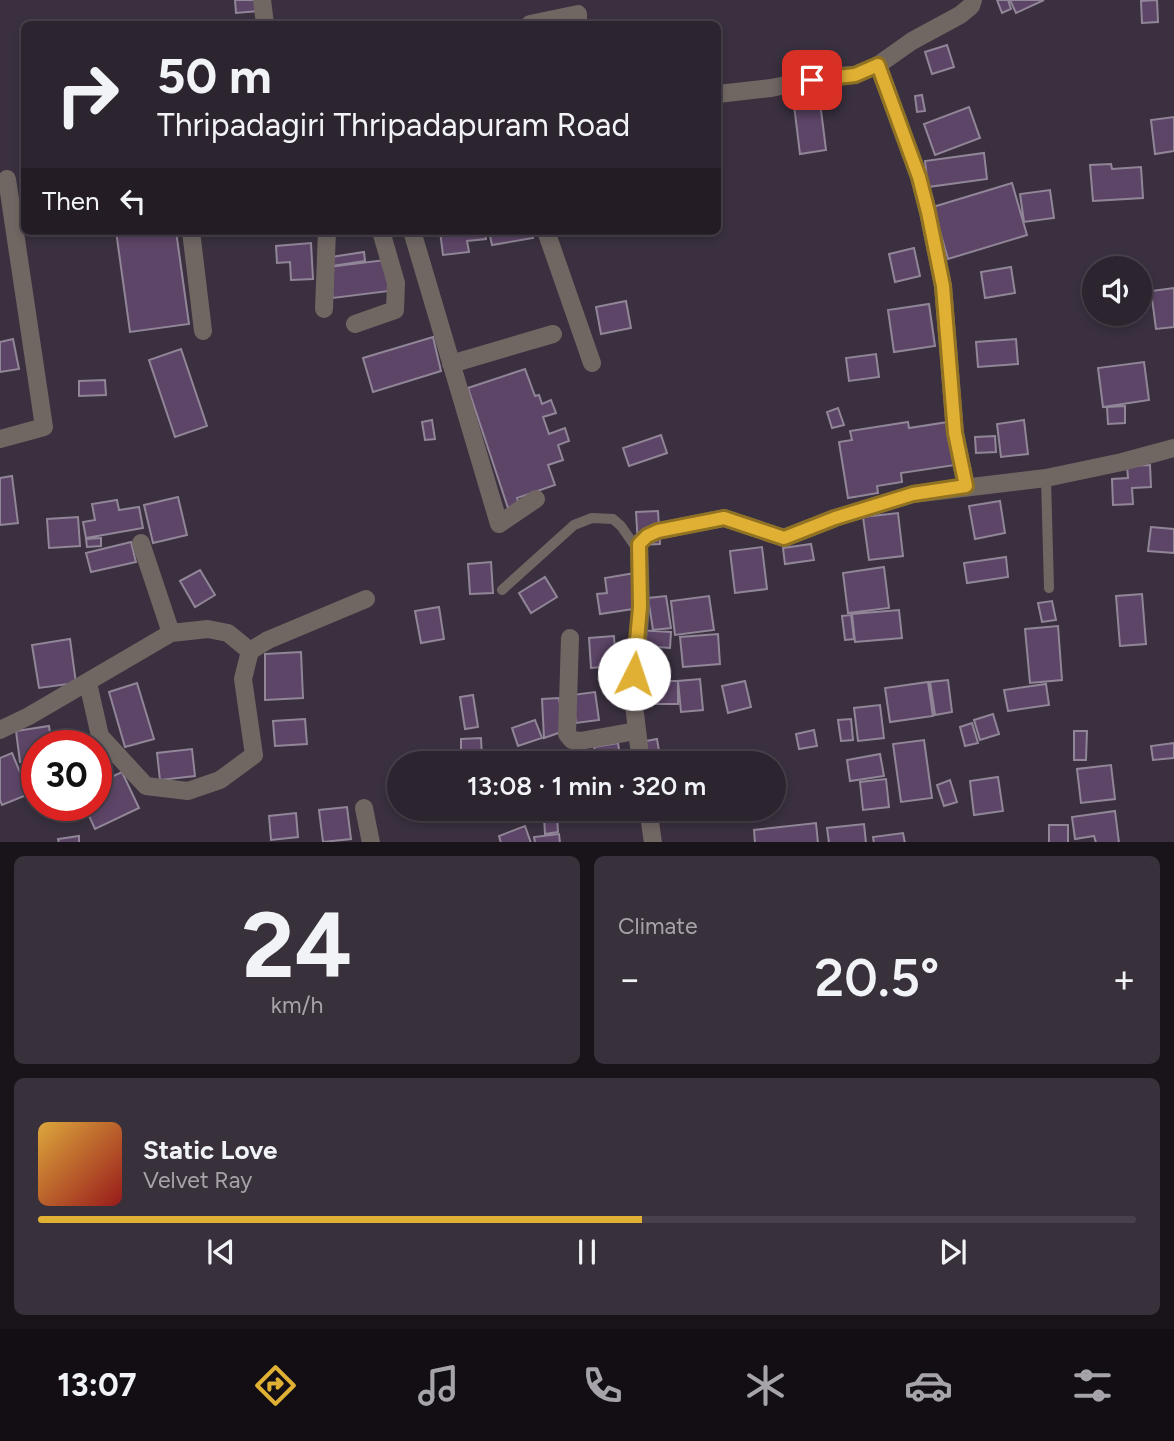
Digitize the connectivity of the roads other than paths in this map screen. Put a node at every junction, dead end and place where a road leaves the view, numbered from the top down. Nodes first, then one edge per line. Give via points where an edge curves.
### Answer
1 (262, 0) edge
2 (973, 0) edge
3 (265, 21) edge
4 (544, 21) edge
5 (578, 21) edge
6 (878, 65) junction
7 (721, 94) edge
8 (10, 179) edge
9 (191, 235) edge
10 (327, 235) edge
11 (382, 235) edge
12 (413, 235) edge
13 (548, 235) edge
14 (324, 309) dead end
15 (355, 324) dead end
16 (203, 331) dead end
17 (553, 334) dead end
18 (592, 363) dead end
19 (451, 364) junction
20 (0, 439) edge
21 (1174, 448) edge
22 (1046, 478) junction
23 (966, 486) junction
24 (536, 499) dead end
25 (141, 543) dead end
26 (639, 552) junction
27 (1049, 588) dead end
28 (502, 590) dead end
29 (366, 599) dead end
30 (171, 633) junction
31 (570, 638) dead end
32 (250, 651) junction
33 (88, 683) junction
34 (0, 730) edge
35 (636, 731) junction
36 (639, 751) edge
37 (364, 808) dead end
38 (650, 821) edge
39 (371, 842) edge
40 (653, 842) edge

1 - 3 street
2 - 6 street via 960,15
4 - 5 street via 578,14
6 - 7 street via 855,75
6 - 23 street via 919,177 943,286 955,433
8 - 20 street via 44,427
9 - 16 street
10 - 14 street
11 - 15 street via 396,283 395,310
12 - 19 street
13 - 18 street
17 - 19 street
19 - 24 street via 499,524
21 - 22 street
22 - 23 street
22 - 27 lane
23 - 26 street via 913,494 784,538 724,518 658,531 639,544
25 - 30 street
26 - 28 lane via 613,519 592,518 575,525
26 - 35 street via 633,697
29 - 32 street
30 - 32 street via 208,629 228,633
30 - 33 street
31 - 35 street via 567,734 580,741
32 - 33 street via 243,679 254,755 220,780 188,791 146,786 100,736
33 - 34 street
35 - 36 street
37 - 39 street
38 - 40 street

